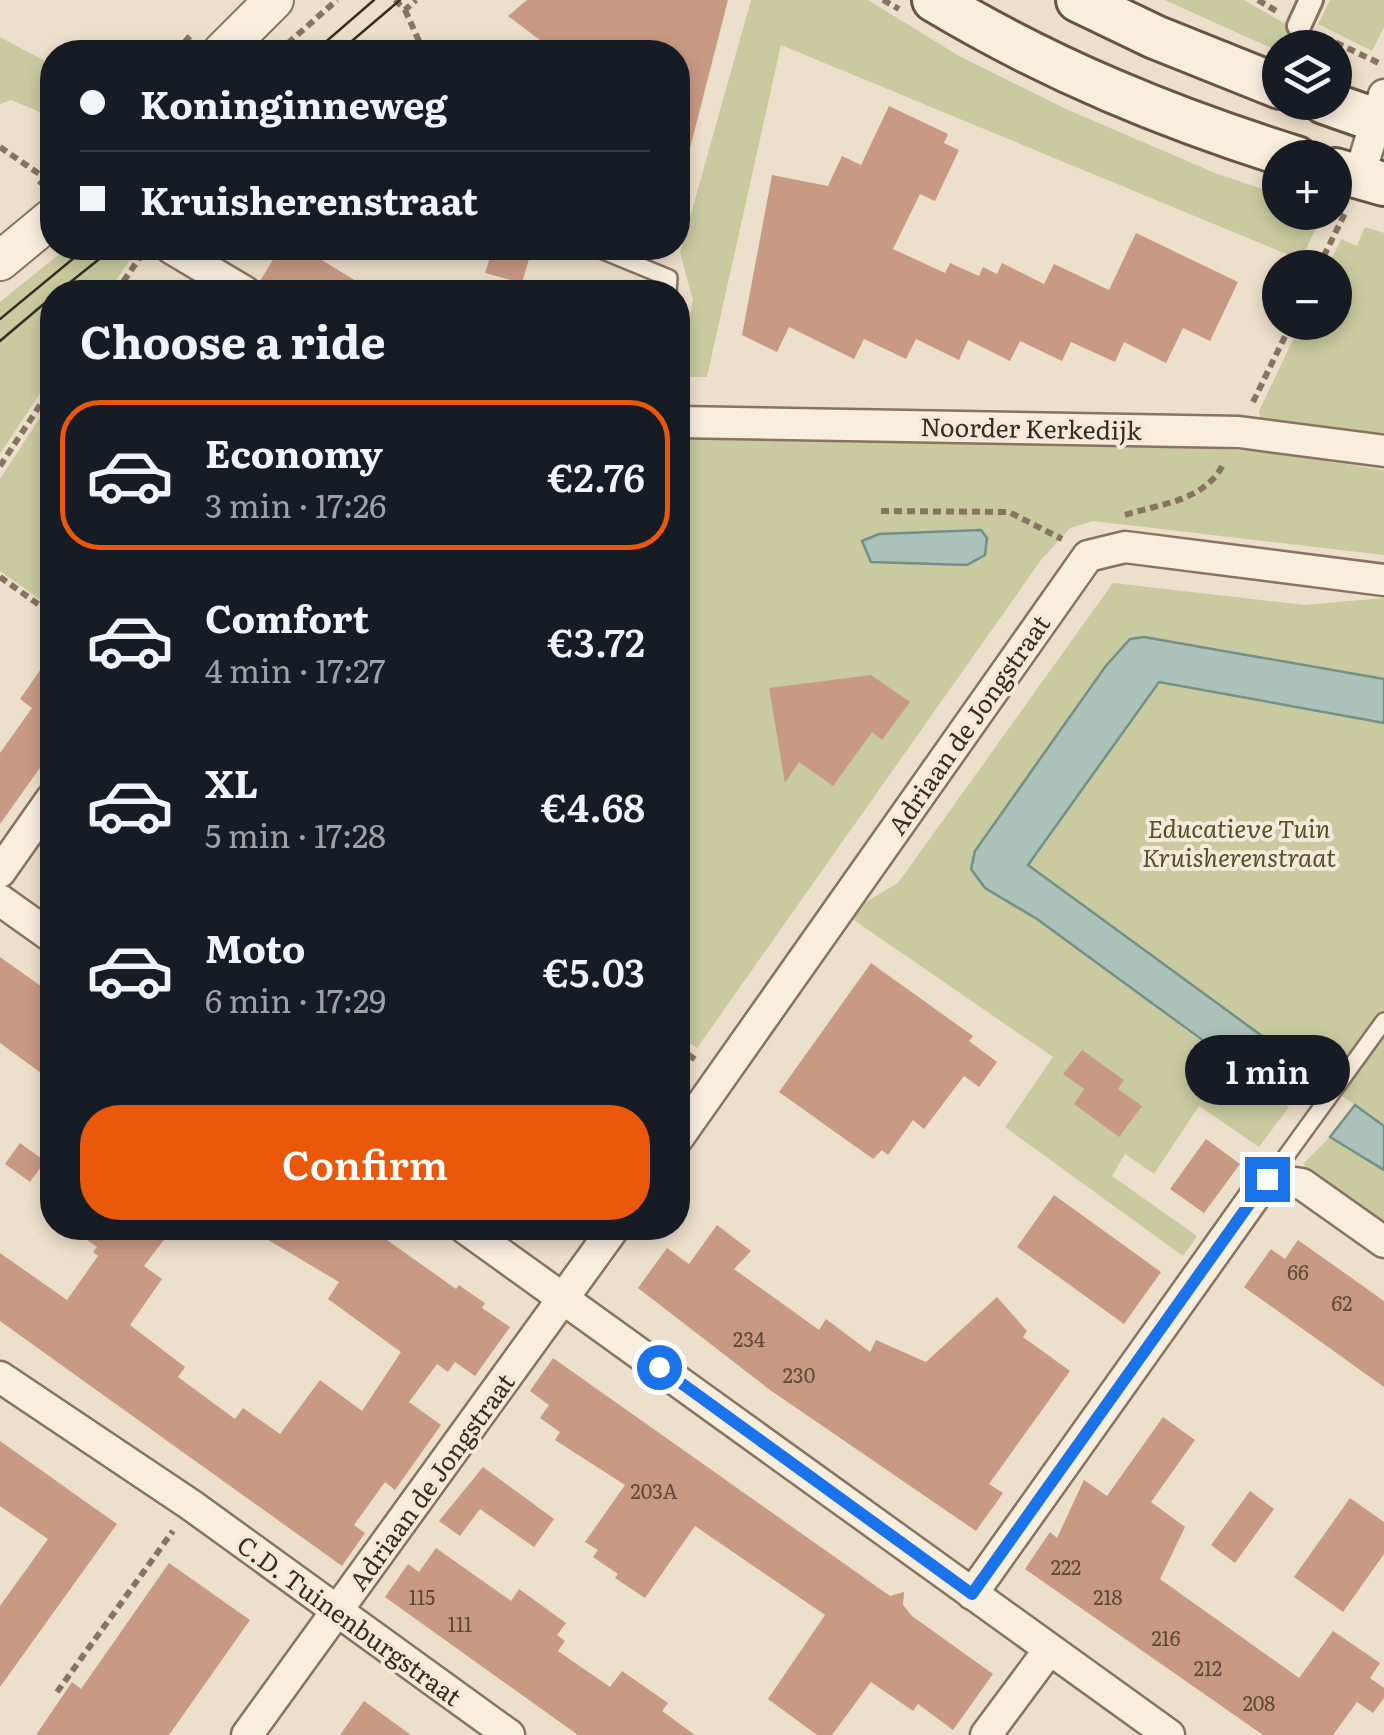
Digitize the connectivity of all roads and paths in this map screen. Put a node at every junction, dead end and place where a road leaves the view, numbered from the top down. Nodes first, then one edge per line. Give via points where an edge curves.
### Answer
1 (274, 0) edge
2 (336, 0) edge
3 (395, 0) edge
4 (416, 0) edge
5 (934, 0) edge
6 (1078, 0) edge
7 (1312, 0) edge
8 (404, 10) junction
9 (1307, 29) joint
10 (234, 40) edge
11 (291, 40) edge
12 (418, 40) edge
13 (1369, 58) dead end
14 (1262, 79) edge
15 (1352, 107) edge
16 (1381, 113) edge
17 (0, 146) edge
18 (1262, 146) edge
19 (40, 175) edge
20 (1359, 177) edge
21 (40, 228) edge
22 (1326, 250) edge
23 (191, 260) edge
24 (625, 260) edge
25 (0, 261) edge
26 (224, 280) edge
27 (669, 280) edge
28 (1283, 340) edge
29 (40, 406) edge
30 (690, 422) edge
31 (1239, 432) junction
32 (1384, 451) edge
33 (0, 466) edge
34 (881, 511) dead end
35 (1088, 556) junction
36 (0, 577) edge
37 (1384, 580) edge
38 (40, 605) edge
39 (40, 815) edge
40 (0, 872) edge
41 (0, 900) edge
42 (40, 928) edge
43 (1384, 1022) edge
44 (690, 1121) edge
45 (1280, 1180) junction
46 (482, 1240) edge
47 (605, 1240) edge
48 (1384, 1242) edge
49 (564, 1298) junction
50 (0, 1376) edge
51 (191, 1505) junction
52 (972, 1594) junction
53 (338, 1614) junction
54 (1049, 1650) junction
55 (57, 1692) dead end
56 (248, 1735) edge
57 (508, 1735) edge
58 (986, 1735) edge
59 (1169, 1735) edge

1 - 10 street
2 - 11 path
3 - 8 path
4 - 8 path
5 - 18 main road via 1106,92
6 - 14 main road
7 - 9 street
8 - 12 path
9 - 13 path
15 - 16 main road
16 - 20 street
17 - 19 path
20 - 22 path
21 - 25 street
23 - 26 street
24 - 27 lane
28 - 31 path
29 - 33 path
30 - 31 street, Noorder Kerkedijk
31 - 32 street, Noorder Kerkedijk
31 - 35 path via 1214,482 1198,494 1120,516
34 - 35 path via 1009,512
35 - 37 street via 1125,547
35 - 44 street, Adriaan de Jongstraat
36 - 38 path
39 - 40 street
41 - 42 street
43 - 45 lane via 1284,1159
45 - 48 street via 1302,1184
45 - 52 street via 1267,1179
46 - 49 street
47 - 49 street, Adriaan de Jongstraat
49 - 52 street
49 - 53 street, Adriaan de Jongstraat
50 - 51 street, C.D. Tuinenburgstraat
51 - 53 street, C.D. Tuinenburgstraat
51 - 55 path
52 - 54 street
53 - 56 street, Adriaan de Jongstraat
53 - 57 street, C.D. Tuinenburgstraat
54 - 58 street
54 - 59 street

